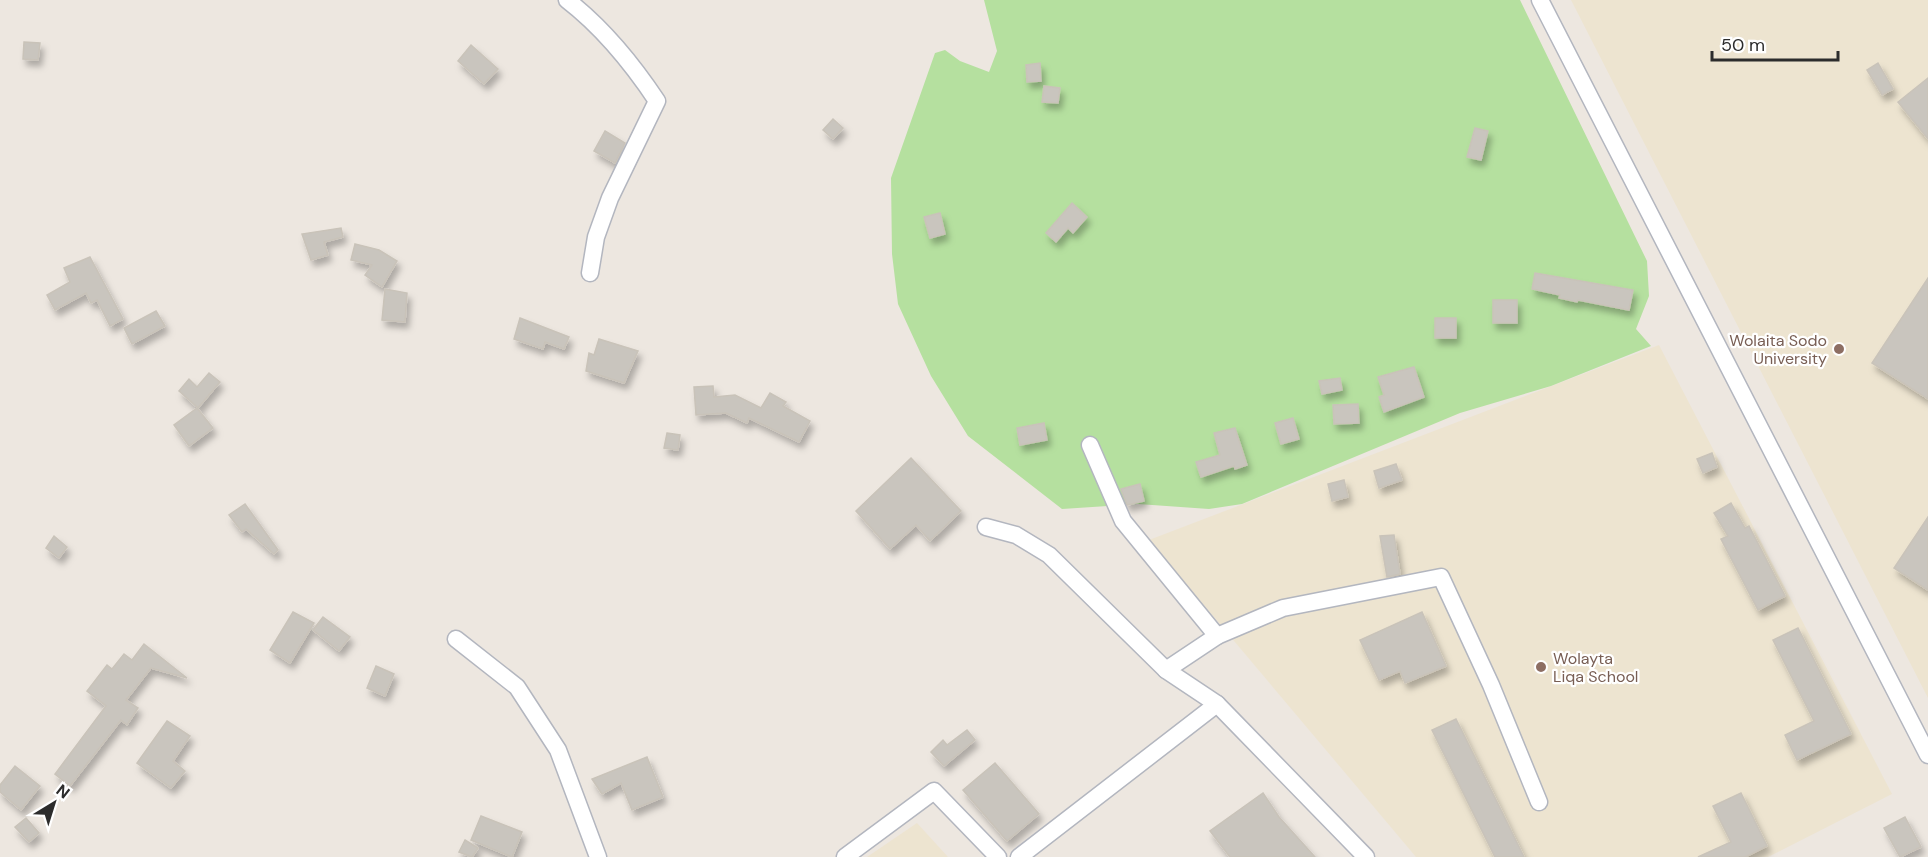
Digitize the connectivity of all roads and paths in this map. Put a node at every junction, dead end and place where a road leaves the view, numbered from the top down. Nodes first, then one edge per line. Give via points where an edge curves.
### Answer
1 (567, 0) edge
2 (1540, 0) edge
3 (590, 273) dead end
4 (1090, 445) dead end
5 (986, 527) dead end
6 (1217, 636) junction
7 (456, 639) dead end
8 (1166, 670) junction
9 (1217, 704) junction
10 (1928, 755) edge
11 (1539, 802) dead end
12 (598, 857) edge
13 (845, 857) edge
14 (998, 857) edge
15 (1019, 857) edge
16 (1366, 857) edge

1 - 3 street via 641,78 657,101 610,198 596,237
2 - 10 street
4 - 6 street via 1123,521
5 - 8 street via 1016,535 1049,555
6 - 8 street
6 - 11 street via 1283,608 1441,577
7 - 12 street via 517,687 558,750
8 - 9 street
9 - 15 street
9 - 16 street
13 - 14 street via 934,791

